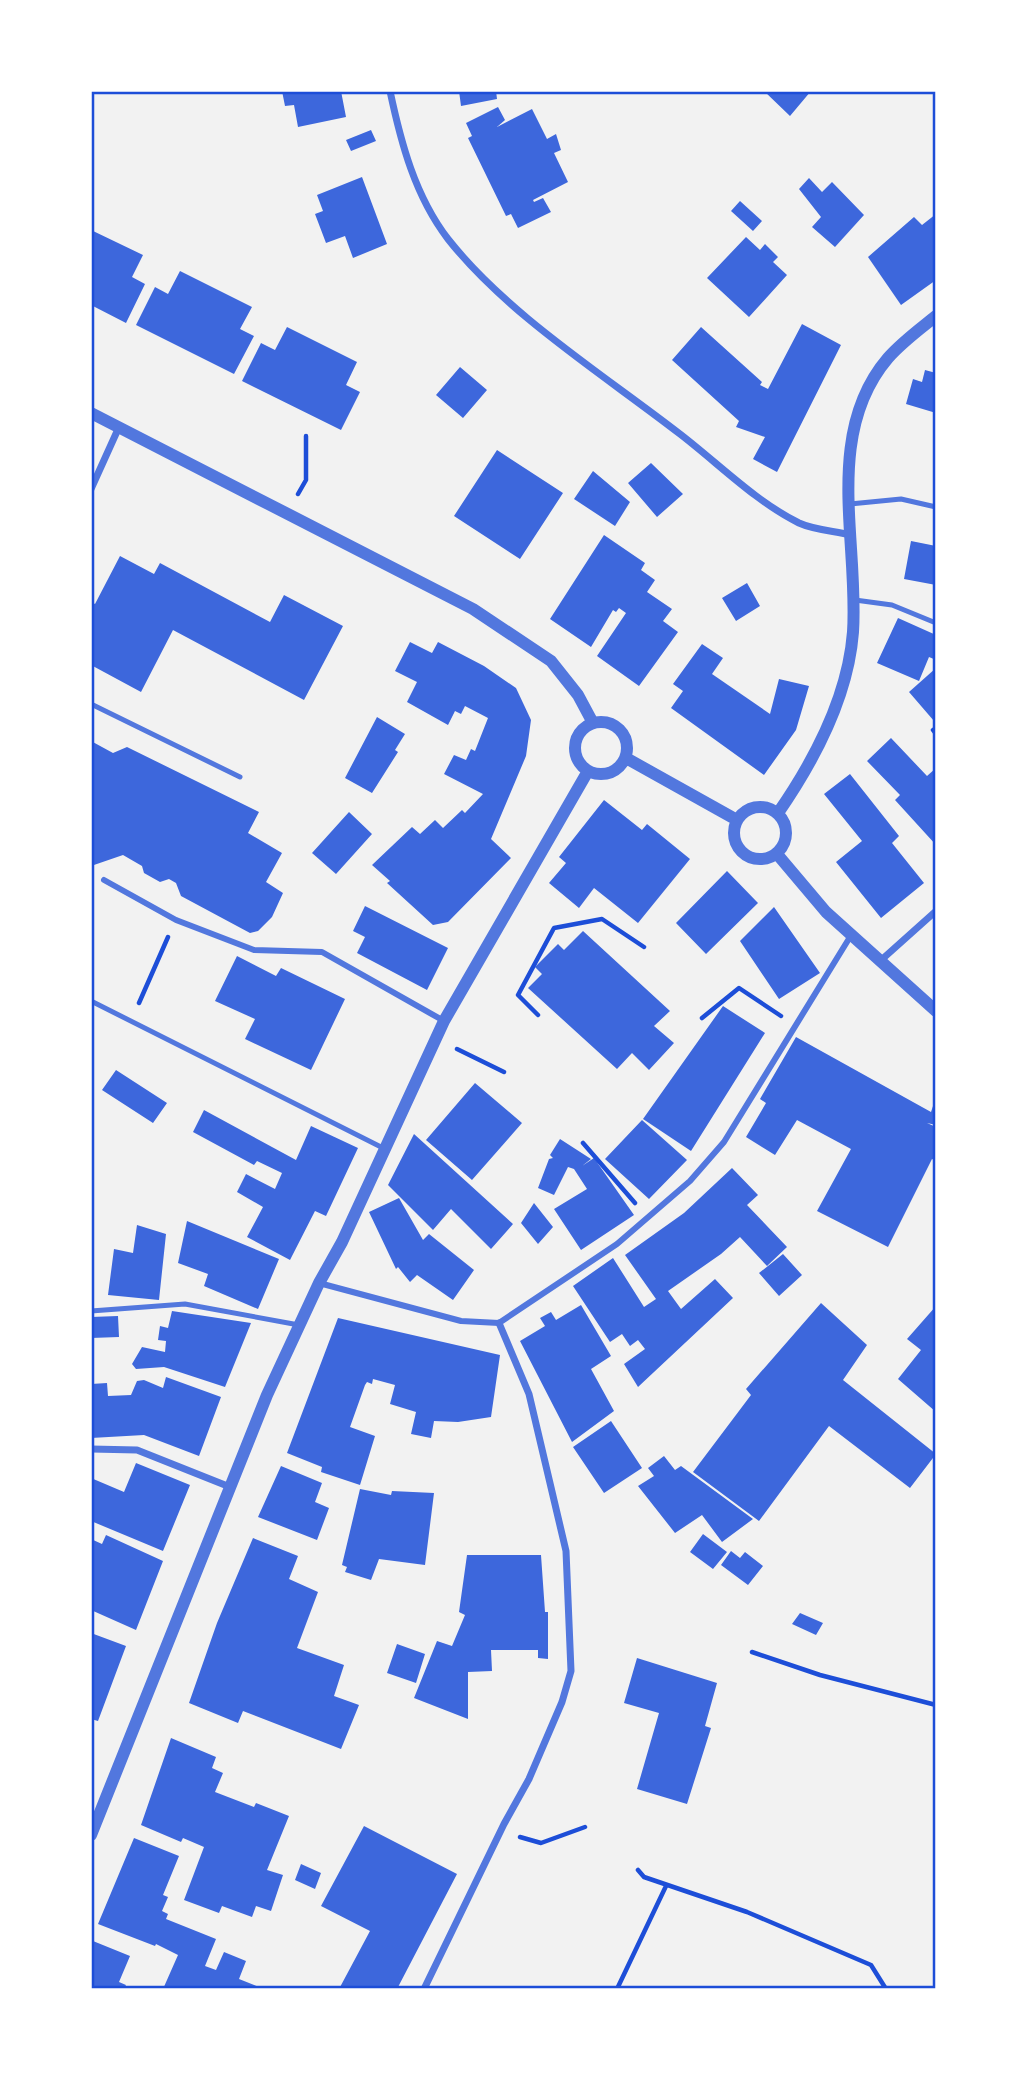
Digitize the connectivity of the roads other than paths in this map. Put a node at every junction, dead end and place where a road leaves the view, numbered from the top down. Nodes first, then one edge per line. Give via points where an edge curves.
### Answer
1 (390, 91) edge
2 (936, 316) edge
3 (91, 414) edge
4 (119, 427) junction
5 (91, 489) edge
6 (850, 504) junction
7 (936, 507) edge
8 (852, 535) junction
9 (854, 600) junction
10 (936, 623) edge
11 (91, 704) edge
12 (593, 723) junction
13 (626, 758) junction
14 (589, 771) junction
15 (240, 777) dead end
16 (778, 813) junction
17 (737, 820) junction
18 (777, 854) junction
19 (104, 880) dead end
20 (936, 911) edge
21 (850, 937) junction
22 (879, 962) junction
23 (91, 1001) edge
24 (936, 1012) edge
25 (444, 1021) junction
26 (385, 1149) junction
27 (319, 1283) junction
28 (91, 1311) edge
29 (499, 1323) junction
30 (299, 1325) junction
31 (91, 1448) edge
32 (230, 1487) junction
33 (91, 1835) edge
34 (424, 1989) edge

1 - 8 street via 410,167 426,203 447,237 481,276 755,495 802,524
2 - 6 street via 889,357 864,397 848,460
3 - 4 street
4 - 5 street
4 - 12 street via 449,595 513,634 551,661
6 - 7 lane via 901,499
6 - 8 street
8 - 9 street
9 - 10 lane via 892,605
9 - 16 street via 853,635 837,700 801,779
11 - 15 lane
12 - 13 street via 608,722 621,730 628,744
12 - 14 street via 579,733 575,750
13 - 14 street via 611,773
13 - 17 street
14 - 25 street
16 - 17 street via 756,807
16 - 18 street via 787,834
17 - 18 street via 735,840 742,853 759,860
18 - 21 street
19 - 25 street via 176,920 254,950 321,952
20 - 22 street
21 - 22 street
21 - 29 street via 724,1142 690,1181 617,1244
22 - 24 street
23 - 26 lane
25 - 26 street
26 - 27 street
27 - 29 street via 461,1321
27 - 30 street
28 - 30 lane via 185,1304
29 - 34 street via 529,1394 566,1551 571,1671 529,1779
30 - 32 street
31 - 32 street via 137,1450
32 - 33 street

